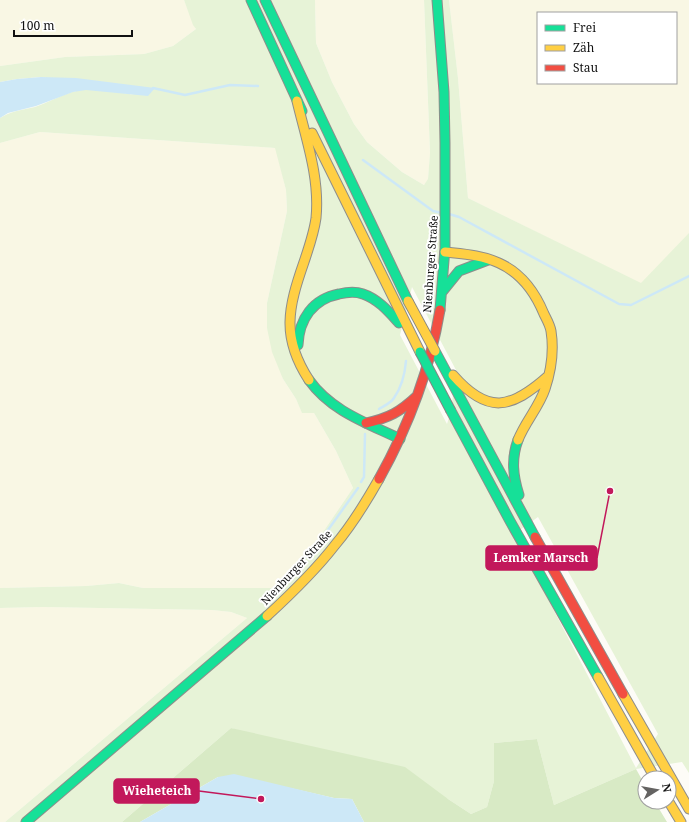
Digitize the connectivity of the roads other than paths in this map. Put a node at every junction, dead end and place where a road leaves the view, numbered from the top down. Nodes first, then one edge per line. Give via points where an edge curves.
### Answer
1 (265, 0) edge
2 (437, 0) edge
3 (252, 2) edge
4 (297, 101) junction
5 (444, 252) junction
6 (490, 259) junction
7 (442, 292) junction
8 (403, 323) junction
9 (434, 351) junction
10 (298, 361) junction
11 (548, 376) junction
12 (417, 396) junction
13 (366, 423) junction
14 (400, 439) junction
15 (523, 513) junction
16 (651, 770) edge
17 (689, 809) edge
18 (674, 810) edge
19 (26, 822) edge
20 (681, 822) edge

1 - 9 main road, bridge
2 - 5 main road, Nienburger Straße via 445,122
3 - 4 main road
4 - 8 main road
4 - 10 main road via 315,179 316,202 312,235 298,278 291,312 291,342
5 - 6 main road
5 - 7 main road, Nienburger Straße
6 - 7 main road via 459,271
6 - 11 main road via 512,270 532,289 542,306 551,330 552,354
7 - 12 main road, Nienburger Straße via 430,357
8 - 10 main road via 377,301 363,294 348,292 327,296 309,310 302,321 298,334
8 - 16 main road, bridge via 510,521
9 - 11 main road via 458,382 476,397 487,402 514,401 535,389
9 - 15 main road
10 - 13 main road via 309,381 322,396
11 - 15 main road via 542,396 516,443 513,459 515,486
12 - 13 main road via 399,412
12 - 14 main road, Nienburger Straße
13 - 14 main road
14 - 19 main road, Nienburger Straße via 372,492 330,552 281,603
15 - 17 main road
18 - 20 main road

